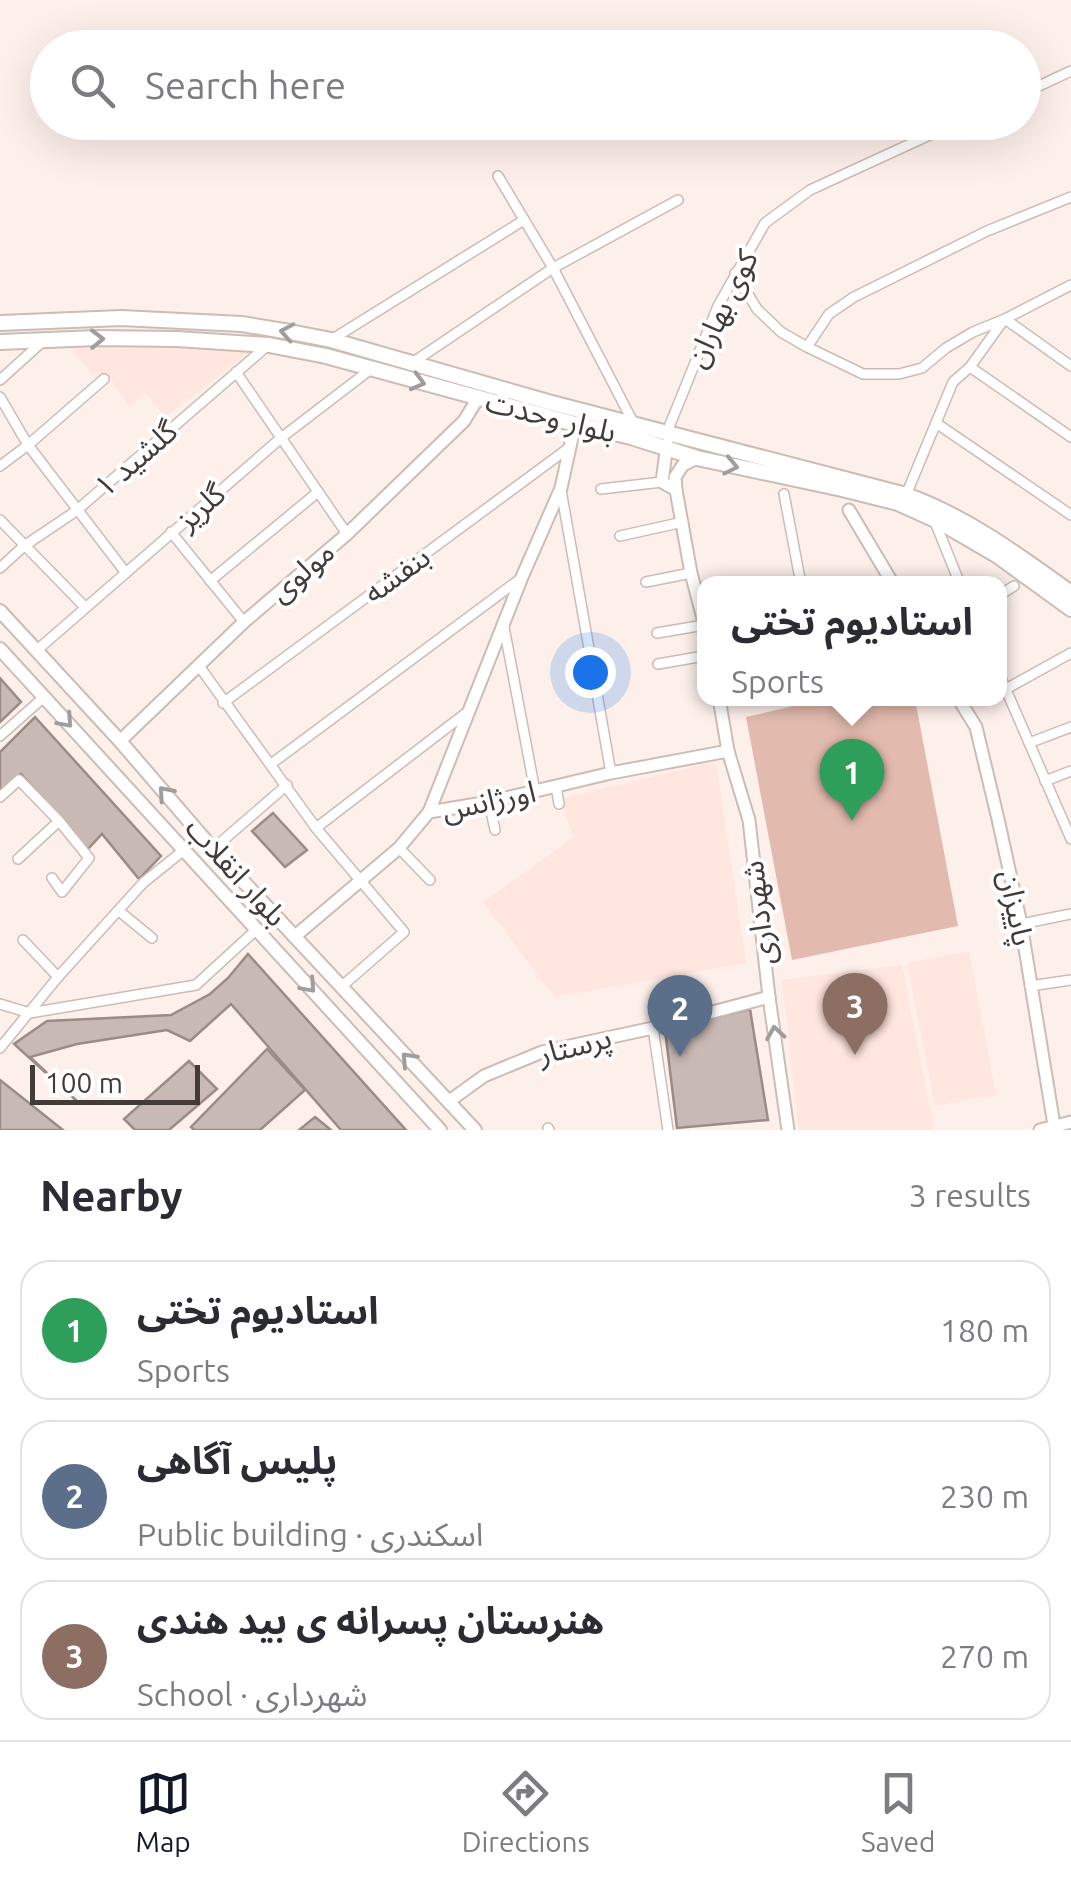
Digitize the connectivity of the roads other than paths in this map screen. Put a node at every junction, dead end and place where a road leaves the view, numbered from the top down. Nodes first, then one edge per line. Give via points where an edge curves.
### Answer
1 (1071, 71) edge
2 (1041, 85) edge
3 (919, 140) edge
4 (498, 176) dead end
5 (1071, 196) edge
6 (678, 200) dead end
7 (524, 220) junction
8 (553, 268) junction
9 (736, 274) junction
10 (1071, 285) edge
11 (1005, 319) junction
12 (0, 324) edge
13 (46, 340) junction
14 (331, 340) junction
15 (0, 342) edge
16 (269, 345) junction
17 (807, 347) junction
18 (412, 364) junction
19 (1071, 366) edge
20 (970, 367) junction
21 (371, 369) junction
22 (236, 372) junction
23 (104, 379) dead end
24 (0, 380) edge
25 (0, 397) edge
26 (478, 398) junction
27 (633, 422) junction
28 (936, 423) junction
29 (575, 424) junction
30 (667, 432) junction
31 (1071, 437) edge
32 (281, 438) junction
33 (28, 446) junction
34 (570, 447) junction
35 (667, 450) junction
36 (697, 458) junction
37 (0, 466) edge
38 (662, 482) junction
39 (560, 488) junction
40 (601, 490) dead end
41 (676, 490) junction
42 (318, 492) junction
43 (784, 494) dead end
44 (906, 495) junction
45 (850, 510) dead end
46 (76, 511) junction
47 (1071, 515) edge
48 (934, 519) junction
49 (0, 520) edge
50 (683, 522) junction
51 (171, 532) junction
52 (347, 534) junction
53 (620, 536) dead end
54 (24, 546) junction
55 (0, 568) edge
56 (126, 573) junction
57 (691, 573) junction
58 (799, 576) edge
59 (888, 576) edge
60 (957, 576) edge
61 (522, 577) junction
62 (210, 581) junction
63 (646, 582) dead end
64 (1014, 586) dead end
65 (1007, 590) edge
66 (1071, 593) edge
67 (697, 597) edge
68 (84, 607) junction
69 (1071, 609) edge
70 (4, 618) edge
71 (244, 622) junction
72 (504, 624) junction
73 (697, 625) edge
74 (657, 633) dead end
75 (0, 649) edge
76 (36, 651) junction
77 (1071, 653) edge
78 (697, 657) edge
79 (658, 664) dead end
80 (199, 666) junction
81 (1007, 688) edge
82 (1007, 691) edge
83 (44, 696) junction
84 (224, 703) junction
85 (720, 706) edge
86 (963, 706) edge
87 (468, 712) junction
88 (1071, 726) edge
89 (0, 736) edge
90 (120, 741) junction
91 (1029, 743) junction
92 (728, 751) junction
93 (271, 764) junction
94 (1071, 771) edge
95 (610, 773) junction
96 (1045, 781) junction
97 (287, 785) junction
98 (556, 786) junction
99 (535, 791) junction
100 (0, 797) edge
101 (490, 802) junction
102 (559, 804) dead end
103 (429, 812) junction
104 (59, 821) junction
105 (1068, 827) edge
106 (316, 828) junction
107 (496, 830) dead end
108 (1071, 839) edge
109 (398, 848) junction
110 (213, 849) junction
111 (184, 850) junction
112 (18, 859) dead end
113 (52, 878) dead end
114 (362, 880) junction
115 (430, 880) dead end
116 (119, 910) junction
117 (1071, 914) edge
118 (1021, 924) junction
119 (256, 929) junction
120 (294, 937) junction
121 (152, 938) dead end
122 (23, 940) dead end
123 (58, 977) junction
124 (1071, 980) edge
125 (1030, 986) junction
126 (341, 987) junction
127 (769, 997) junction
128 (0, 1004) edge
129 (30, 1013) junction
130 (653, 1028) junction
131 (0, 1048) edge
132 (448, 1102) junction
133 (416, 1104) junction
134 (1071, 1122) edge
135 (1054, 1125) junction
136 (440, 1130) edge
137 (475, 1130) edge
138 (668, 1130) edge
139 (788, 1130) edge
140 (1040, 1130) edge

1 - 2 street
3 - 9 street, کوی بهاران via 810,190 765,223
4 - 7 street
5 - 17 street via 854,298 828,314
6 - 8 street
7 - 8 street
7 - 14 street
8 - 18 street
8 - 27 street
9 - 17 street via 756,310
9 - 30 street, کوی بهاران
10 - 11 street
11 - 17 street via 922,368 898,374 864,374
11 - 19 street
11 - 20 street
14 -> 12 main road, بلوار وحدت via 242,324 121,318
13 - 15 main road, بلوار وحدت
13 -> 16 main road, بلوار وحدت
13 - 24 street
14 - 18 main road, بلوار وحدت
16 - 21 main road, بلوار وحدت
16 - 22 street, گلشید ۱
18 - 27 main road, بلوار وحدت
20 - 28 street via 953,382
20 - 31 street
21 -> 26 main road, بلوار وحدت
21 - 32 street, گلریز
22 - 32 street
22 - 46 street, گلشید ۱
23 - 33 street
25 - 33 street
26 - 29 main road, بلوار وحدت
26 - 52 street, مولوی via 464,422
27 - 30 main road, بلوار وحدت
28 - 44 street
28 - 47 street
29 - 34 street
29 - 35 main road, بلوار وحدت
30 - 35 street
30 - 44 main road, بلوار وحدت
32 - 42 street
32 - 51 street, گلریز
33 - 37 street
33 - 46 street
34 - 39 street
34 - 84 street, بنفشه
35 - 36 main road, بلوار وحدت
35 - 38 street
36 - 41 street via 675,476
36 -> 48 main road, بلوار وحدت via 842,489
38 - 40 street
38 - 41 street
39 - 61 street
39 - 95 street
41 - 50 street
42 - 52 street
42 - 62 street
43 - 58 street
44 - 66 main road, بلوار وحدت via 1001,543
45 - 59 street
46 - 54 street, گلشید ۱
46 - 56 street
48 - 60 street
48 - 69 main road, بلوار وحدت
49 - 54 street
50 - 53 street
50 - 57 street
51 - 56 street, گلریز
51 - 62 street
52 - 71 street, مولوی
54 - 55 street, گلشید ۱
54 - 68 street
56 - 68 street, گلریز
57 - 63 street
57 - 67 street
61 - 72 street
61 - 93 street
62 - 71 street
64 - 65 street
68 - 76 street, گلریز
70 - 76 main road, بلوار انقلاب
71 - 80 street, مولوی
72 - 87 street
72 - 99 street
73 - 74 street
75 - 83 main road, بلوار انقلاب
76 - 90 main road, بلوار انقلاب
77 - 81 street
78 - 79 street
80 - 84 street
80 - 90 street, مولوی
82 - 91 street
83 - 89 street
83 -> 111 main road, بلوار انقلاب
84 - 93 street
85 - 92 street, شهرداری
86 - 118 street, پاییزان via 976,727
87 - 103 street
87 - 106 street
88 - 91 street
110 -> 90 main road, بلوار انقلاب
91 - 96 street
92 - 95 street, اورژانس
92 - 127 street, شهرداری via 748,820
93 - 97 street
94 - 96 street
95 - 98 street, اورژانس
96 - 105 street
97 - 106 street
97 - 110 street
98 - 99 street, اورژانس
98 - 102 street
99 - 101 street, اورژانس
100 - 104 street via 19,780
101 - 103 street, اورژانس
101 - 107 street
103 - 109 street, اورژانس
104 - 112 street
104 - 113 street via 89,858 62,892
105 - 108 street
106 - 114 street
109 - 114 street, اورژانس
109 - 115 street
110 - 120 main road, بلوار انقلاب
111 - 116 street
111 - 119 main road, بلوار انقلاب
114 - 120 street, اورژانس
114 - 126 street via 404,932
116 - 121 street
116 - 123 street
117 - 118 street
118 - 125 street, پاییزان
119 - 129 street via 196,984
119 -> 133 main road, بلوار انقلاب
120 - 126 main road, بلوار انقلاب
122 - 123 street
123 - 129 street
124 - 125 street
125 - 135 street, پاییزان
132 -> 126 main road, بلوار انقلاب
127 - 130 street, پرستار
139 -> 127 street, شهرداری
128 - 129 street
129 - 131 street
130 - 132 street, پرستار via 542,1052 484,1076
130 - 138 street
132 - 133 main road
132 - 137 main road, بلوار انقلاب
133 - 136 main road, بلوار انقلاب
134 - 135 street
135 - 140 street

